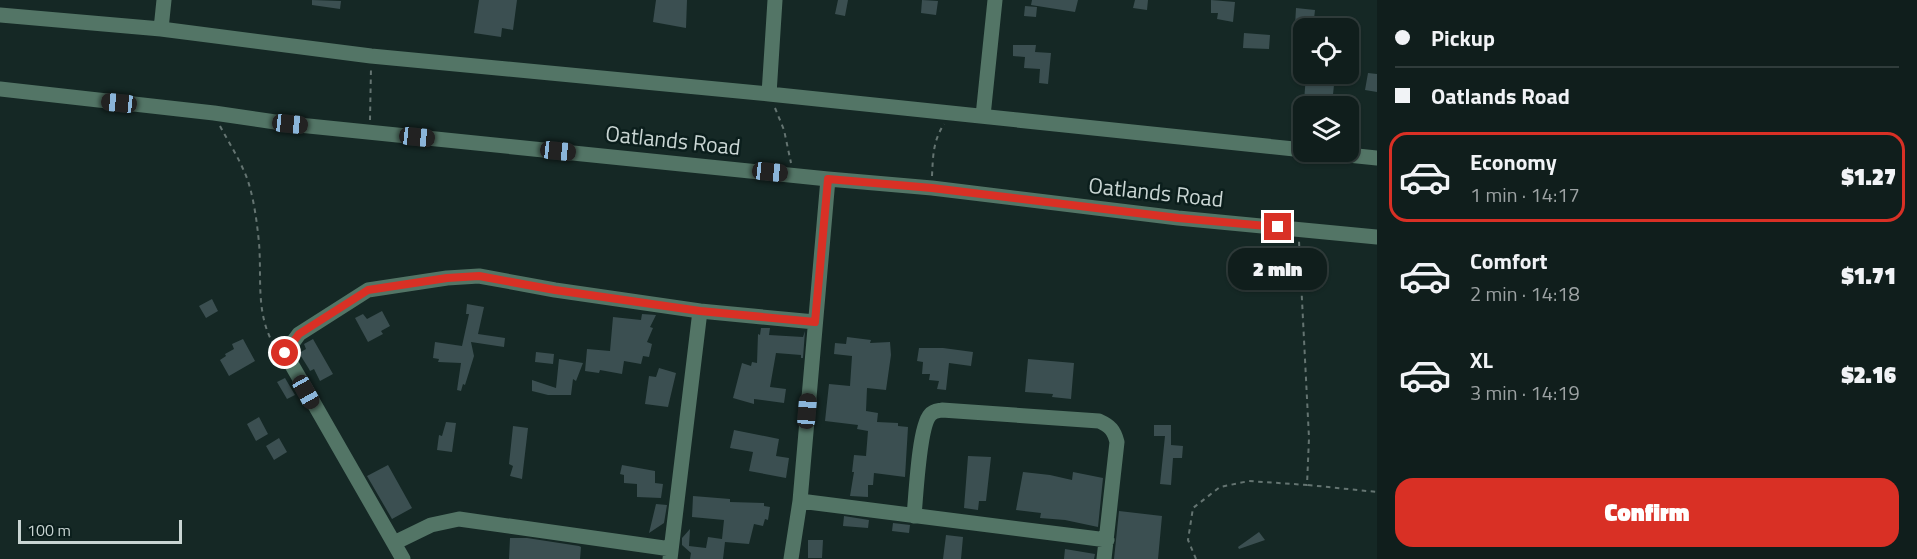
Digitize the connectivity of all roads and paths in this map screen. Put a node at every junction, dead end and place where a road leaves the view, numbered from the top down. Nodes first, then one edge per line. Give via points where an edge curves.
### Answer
1 (164, 0) edge
2 (775, 0) edge
3 (995, 0) edge
4 (0, 15) edge
5 (161, 29) junction
6 (371, 56) junction
7 (0, 89) edge
8 (769, 94) junction
9 (214, 113) junction
10 (951, 113) junction
11 (983, 116) junction
12 (370, 132) junction
13 (1293, 149) edge
14 (1359, 156) edge
15 (1377, 158) edge
16 (794, 174) junction
17 (828, 179) junction
18 (932, 188) junction
19 (1298, 229) junction
20 (1377, 237) edge
21 (700, 311) junction
22 (815, 322) junction
23 (285, 353) junction
24 (1307, 485) junction
25 (1377, 492) edge
26 (800, 501) junction
27 (914, 516) junction
28 (1107, 540) junction
29 (394, 543) junction
30 (670, 554) edge
31 (403, 559) edge
32 (791, 559) edge
33 (1104, 559) edge
34 (1196, 559) edge

1 - 5 street
2 - 8 street
3 - 11 street
4 - 5 street
5 - 6 street
6 - 8 street
6 - 12 path
7 - 9 street, Oatlands Road
8 - 10 street
8 - 16 path via 784,130
9 - 12 street, Oatlands Road
9 - 23 path via 245,172 259,243 264,326 276,348
10 - 11 street
10 - 18 path via 936,137
11 - 13 street
12 - 16 street, Oatlands Road
14 - 15 street
16 - 17 street, Oatlands Road
17 - 18 street, Oatlands Road
17 - 22 street
18 - 19 street, Oatlands Road
19 - 20 street, Oatlands Road
19 - 24 path via 1309,438
21 - 22 street
21 - 23 street via 479,276 447,278 368,290 299,334
21 - 30 street
22 - 26 street
23 - 29 street
24 - 25 path
24 - 34 path via 1249,481 1220,487 1193,508 1188,540
26 - 27 street
26 - 32 street
27 - 28 street
27 - 28 street via 923,431 934,411 1098,421 1109,425 1117,441
28 - 33 street
29 - 30 street via 425,527 459,519
29 - 31 street

